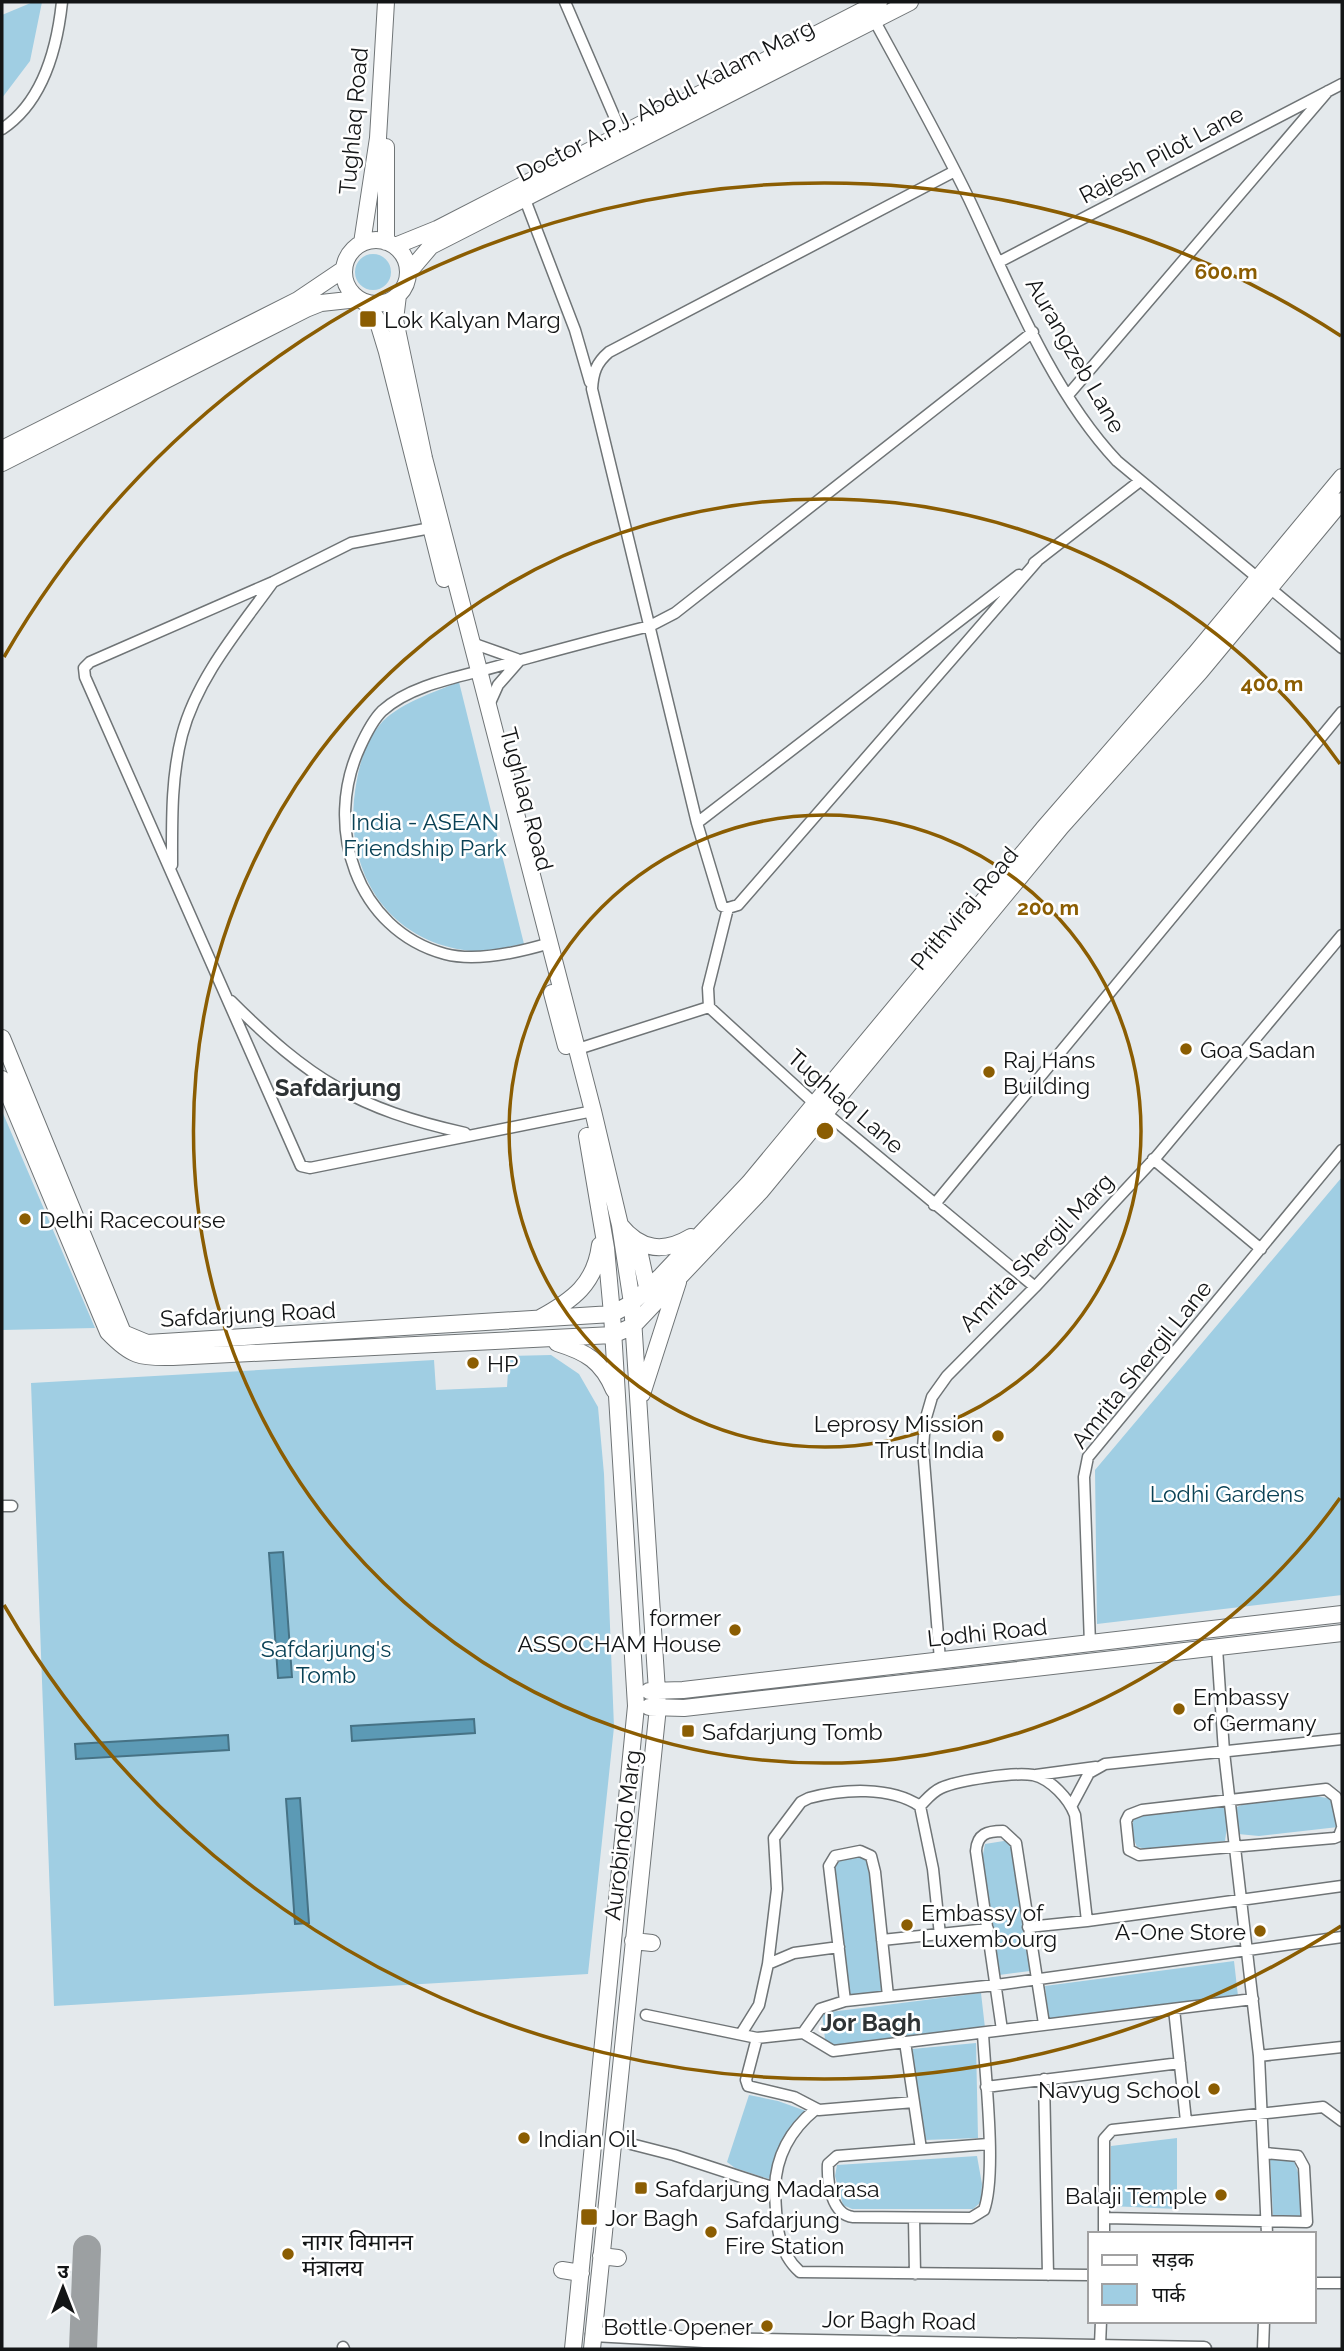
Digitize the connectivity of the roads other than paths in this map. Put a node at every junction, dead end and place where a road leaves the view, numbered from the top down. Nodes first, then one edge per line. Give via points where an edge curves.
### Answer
1 (62, 2) edge
2 (386, 2) edge
3 (395, 2) edge
4 (565, 2) edge
5 (910, 2) edge
6 (873, 10) edge
7 (1342, 83) edge
8 (1328, 91) junction
9 (2, 129) edge
10 (621, 132) junction
11 (955, 171) junction
12 (524, 197) junction
13 (439, 235) junction
14 (362, 243) junction
15 (390, 244) junction
16 (999, 262) junction
17 (344, 269) junction
18 (408, 273) junction
19 (398, 295) junction
20 (362, 301) junction
21 (1032, 332) junction
22 (592, 389) junction
23 (1069, 394) junction
24 (2, 449) edge
25 (2, 463) edge
26 (1342, 477) edge
27 (1140, 481) junction
28 (1342, 501) edge
29 (436, 527) junction
30 (1039, 559) junction
31 (1264, 581) junction
32 (273, 582) junction
33 (650, 626) junction
34 (472, 643) junction
35 (1342, 648) edge
36 (520, 660) junction
37 (475, 672) junction
38 (489, 705) junction
39 (1342, 712) edge
40 (697, 823) junction
41 (172, 871) junction
42 (728, 908) junction
43 (1342, 936) edge
44 (546, 945) junction
45 (226, 997) junction
46 (709, 1007) junction
47 (2, 1038) edge
48 (578, 1049) junction
49 (2, 1079) edge
50 (820, 1108) junction
51 (588, 1112) junction
52 (471, 1134) junction
53 (1342, 1150) edge
54 (1153, 1160) junction
55 (934, 1205) junction
56 (620, 1225) junction
57 (602, 1226) junction
58 (700, 1231) junction
59 (637, 1241) junction
60 (1261, 1249) junction
61 (681, 1277) junction
62 (647, 1287) junction
63 (1035, 1287) junction
64 (632, 1303) junction
65 (612, 1314) junction
66 (535, 1320) junction
67 (435, 1326) junction
68 (633, 1326) junction
69 (613, 1335) junction
70 (546, 1339) junction
71 (436, 1344) junction
72 (618, 1399) junction
73 (639, 1403) junction
74 (1342, 1614) edge
75 (1342, 1633) edge
76 (1090, 1644) junction
77 (1217, 1648) junction
78 (940, 1660) junction
79 (636, 1699) junction
80 (658, 1699) junction
81 (1342, 1739) edge
82 (1224, 1752) junction
83 (1096, 1767) junction
84 (1033, 1775) junction
85 (1230, 1800) junction
86 (1072, 1805) junction
87 (920, 1806) junction
88 (1342, 1827) edge
89 (1235, 1845) junction
90 (1342, 1886) edge
91 (1243, 1900) junction
92 (1087, 1920) junction
93 (1028, 1927) junction
94 (988, 1929) junction
95 (940, 1935) junction
96 (1342, 1937) edge
97 (882, 1940) junction
98 (633, 1941) junction
99 (652, 1943) dead end
100 (839, 1947) junction
101 (1247, 1948) junction
102 (768, 1964) junction
103 (1037, 1979) junction
104 (996, 1985) junction
105 (888, 1996) junction
106 (1252, 1999) junction
107 (845, 2001) junction
108 (1174, 2009) junction
109 (646, 2015) dead end
110 (1044, 2024) junction
111 (1002, 2030) junction
112 (803, 2033) junction
113 (983, 2033) junction
114 (741, 2034) junction
115 (757, 2038) junction
116 (905, 2042) junction
117 (1342, 2047) edge
118 (1259, 2056) junction
119 (1180, 2063) junction
120 (1044, 2079) junction
121 (986, 2087) junction
122 (914, 2102) junction
123 (816, 2109) junction
124 (1264, 2113) junction
125 (1186, 2121) junction
126 (1342, 2121) edge
127 (596, 2126) junction
128 (579, 2127) dead end
129 (631, 2144) dead end
130 (988, 2144) junction
131 (921, 2149) junction
132 (1265, 2153) junction
133 (574, 2174) dead end
134 (591, 2178) junction
135 (775, 2189) junction
136 (914, 2218) junction
137 (1104, 2218) junction
138 (1267, 2228) edge
139 (1104, 2232) edge
140 (601, 2256) junction
141 (618, 2258) dead end
142 (562, 2270) dead end
143 (581, 2273) junction
144 (915, 2274) junction
145 (1048, 2275) junction
146 (1088, 2275) edge
147 (1316, 2283) edge
148 (1342, 2283) edge
149 (1101, 2323) edge
150 (1264, 2323) edge
151 (593, 2342) edge
152 (704, 2345) edge
153 (811, 2345) edge
154 (1100, 2345) junction
155 (573, 2349) edge
156 (1203, 2349) edge
157 (1263, 2349) edge

1 - 9 street via 55,47 36,97
2 - 14 main road, Tughlaq Road via 378,138
3 - 15 main road, Tughlaq Road via 386,139
4 - 10 street
5 - 6 main road, Doctor A.P.J. Abdul Kalam Marg
6 - 10 main road, Doctor A.P.J. Abdul Kalam Marg
6 - 11 street, Aurangzeb Lane
6 - 12 main road, Doctor A.P.J. Abdul Kalam Marg
7 - 8 street, Rajesh Pilot Lane
8 - 16 street, Rajesh Pilot Lane
8 - 23 street
10 - 13 main road, Doctor A.P.J. Abdul Kalam Marg
11 - 16 street, Aurangzeb Lane
11 - 22 street via 609,352 593,373
12 - 13 main road, Doctor A.P.J. Abdul Kalam Marg
12 - 22 street via 575,330
13 - 15 main road
13 - 18 main road
14 - 15 main road
14 - 17 main road via 351,251
15 - 18 main road via 404,257
16 - 21 street, Aurangzeb Lane
17 - 20 main road via 348,288
17 - 24 main road via 298,300
18 - 19 main road
19 - 20 main road via 381,304
19 - 29 main road, Tughlaq Road via 395,320
20 - 25 main road via 321,303 306,309
20 - 29 main road, Tughlaq Road via 377,319
21 - 23 street, Aurangzeb Lane
21 - 33 street via 675,613
22 - 33 street
23 - 27 street, Aurangzeb Lane via 1092,433
26 - 31 main road, Prithviraj Road
27 - 30 street
27 - 31 street, Aurangzeb Lane
28 - 31 main road, Prithviraj Road
29 - 32 street via 351,543
29 - 34 main road, Tughlaq Road
29 - 37 main road, Tughlaq Road
30 - 40 street
30 - 42 street via 738,905
31 - 35 street, Aurangzeb Lane
31 - 50 main road, Prithviraj Road
32 - 41 street via 216,664 182,734 172,801
32 - 41 street via 84,668
33 - 36 street
33 - 40 street
34 - 36 street
34 - 37 main road, Tughlaq Road
36 - 37 street
36 - 38 street via 498,685
37 - 38 main road, Tughlaq Road
37 - 44 main road, Tughlaq Road
37 - 44 street via 416,691 383,711 364,737 350,769 345,803 345,837 352,868 365,896 386,920 426,947 474,956
38 - 44 main road, Tughlaq Road
39 - 55 street
40 - 42 street via 719,900
41 - 45 street
42 - 46 street via 708,988
43 - 54 street, Amrita Shergil Marg
44 - 48 main road, Tughlaq Road
44 - 51 main road, Tughlaq Road
45 - 52 street via 279,1049 339,1090 380,1109
45 - 52 street via 298,1163 305,1168
46 - 48 street
46 - 50 street, Tughlaq Lane
47 - 67 main road, Safdarjung Road via 123,1333 147,1343
48 - 51 main road, Tughlaq Road
49 - 71 main road, Safdarjung Road via 107,1332 127,1352 148,1358
50 - 55 street, Tughlaq Lane
50 - 58 main road, Prithviraj Road
50 - 61 main road, Prithviraj Road via 761,1191
51 - 52 street
51 - 56 main road, Tughlaq Road
51 - 57 main road, Tughlaq Road
53 - 60 street, Amrita Shergil Lane
54 - 60 street
54 - 63 street, Amrita Shergil Marg
55 - 63 street, Tughlaq Lane
56 - 59 main road
56 - 64 main road, Tughlaq Road
57 - 65 main road, Tughlaq Road
57 - 66 main road via 598,1260 585,1287
58 - 59 main road via 661,1250
58 - 62 main road, Prithviraj Road
59 - 62 main road
60 - 76 street, Amrita Shergil Lane via 1088,1457 1084,1477
61 - 68 main road, Prithviraj Road
61 - 73 main road
62 - 64 main road, Prithviraj Road
63 - 78 street, Amrita Shergil Marg via 947,1376 932,1397 925,1421 923,1448
64 - 65 main road, Prithviraj Road
64 - 68 main road, Tughlaq Road
65 - 66 main road, Safdarjung Road
65 - 69 main road, Tughlaq Road
66 - 67 main road, Safdarjung Road
67 - 71 main road
68 - 69 main road, Prithviraj Road
68 - 73 main road, Aurobindo Marg
69 - 70 main road, Safdarjung Road
69 - 72 main road, Aurobindo Marg
70 - 71 main road, Safdarjung Road
70 - 72 main road via 596,1360
72 - 79 main road, Aurobindo Marg
73 - 80 main road, Aurobindo Marg
74 - 76 main road, Lodhi Road
75 - 77 main road, Lodhi Road
76 - 78 main road, Lodhi Road
77 - 80 main road, Lodhi Road via 684,1707
77 - 82 street
78 - 80 main road, Lodhi Road
79 - 80 main road, Lodhi Road
79 - 127 main road, Aurobindo Marg
80 - 98 main road, Aurobindo Marg
81 - 82 street
82 - 83 street
82 - 85 street
83 - 84 street
83 - 86 street
84 - 86 street
84 - 87 street via 956,1783 931,1793
85 - 88 street via 1326,1789 1336,1797
85 - 89 street
85 - 89 street via 1134,1811 1126,1821 1128,1846 1139,1855
86 - 92 street
87 - 95 street
87 - 102 street via 884,1791 819,1795 801,1802 774,1838 777,1889
88 - 89 street via 1334,1838
89 - 91 street
90 - 91 street
91 - 92 street
91 - 101 street
92 - 93 street
93 - 94 street via 1016,1843 1003,1831 992,1831 982,1835 976,1851
93 - 103 street
94 - 95 street
94 - 104 street
95 - 97 street
96 - 101 street
97 - 100 street via 872,1856 860,1851 842,1853 830,1860 829,1866
97 - 105 street
98 - 99 main road
98 - 140 main road, Aurobindo Marg
100 - 102 street via 794,1953
100 - 107 street
101 - 103 street
101 - 106 street
102 - 114 street via 759,2005
103 - 104 street
103 - 110 street
104 - 105 street
104 - 111 street
105 - 107 street
106 - 108 street
106 - 118 street
107 - 112 street via 820,2009
108 - 110 street
108 - 119 street
109 - 114 street
110 - 111 street
111 - 113 street
112 - 115 street
112 - 116 street via 833,2050
113 - 116 street
113 - 121 street
114 - 115 street
115 - 123 street via 748,2086
116 - 122 street
117 - 118 street
118 - 124 street
119 - 120 street
119 - 125 street
120 - 121 street
120 - 145 street
121 - 130 street
122 - 123 street
122 - 131 street
123 - 135 street via 789,2138 775,2169
124 - 125 street
124 - 126 street via 1325,2107
124 - 132 street
125 - 137 street via 1112,2130 1105,2135
127 - 128 main road
127 - 134 main road, Aurobindo Marg
129 - 135 street
130 - 131 street
130 - 136 street via 987,2201 978,2216
131 - 136 street via 837,2156 828,2164 836,2208 845,2217
132 - 138 street
132 - 138 street via 1298,2156 1304,2167 1308,2206 1307,2222
133 - 134 main road
134 - 143 main road, Aurobindo Marg
135 - 144 street via 780,2241 787,2261 800,2273
136 - 144 street
137 - 138 street
137 - 139 street
140 - 141 main road
140 - 151 main road, Aurobindo Marg
142 - 143 main road
143 - 155 main road, Aurobindo Marg
144 - 145 street
145 - 146 street
147 - 148 street
149 - 154 street
150 - 157 street
151 - 152 street, Jor Bagh Road
152 - 153 street, Jor Bagh Road
153 - 154 street, Jor Bagh Road
154 - 156 street, Jor Bagh Road

